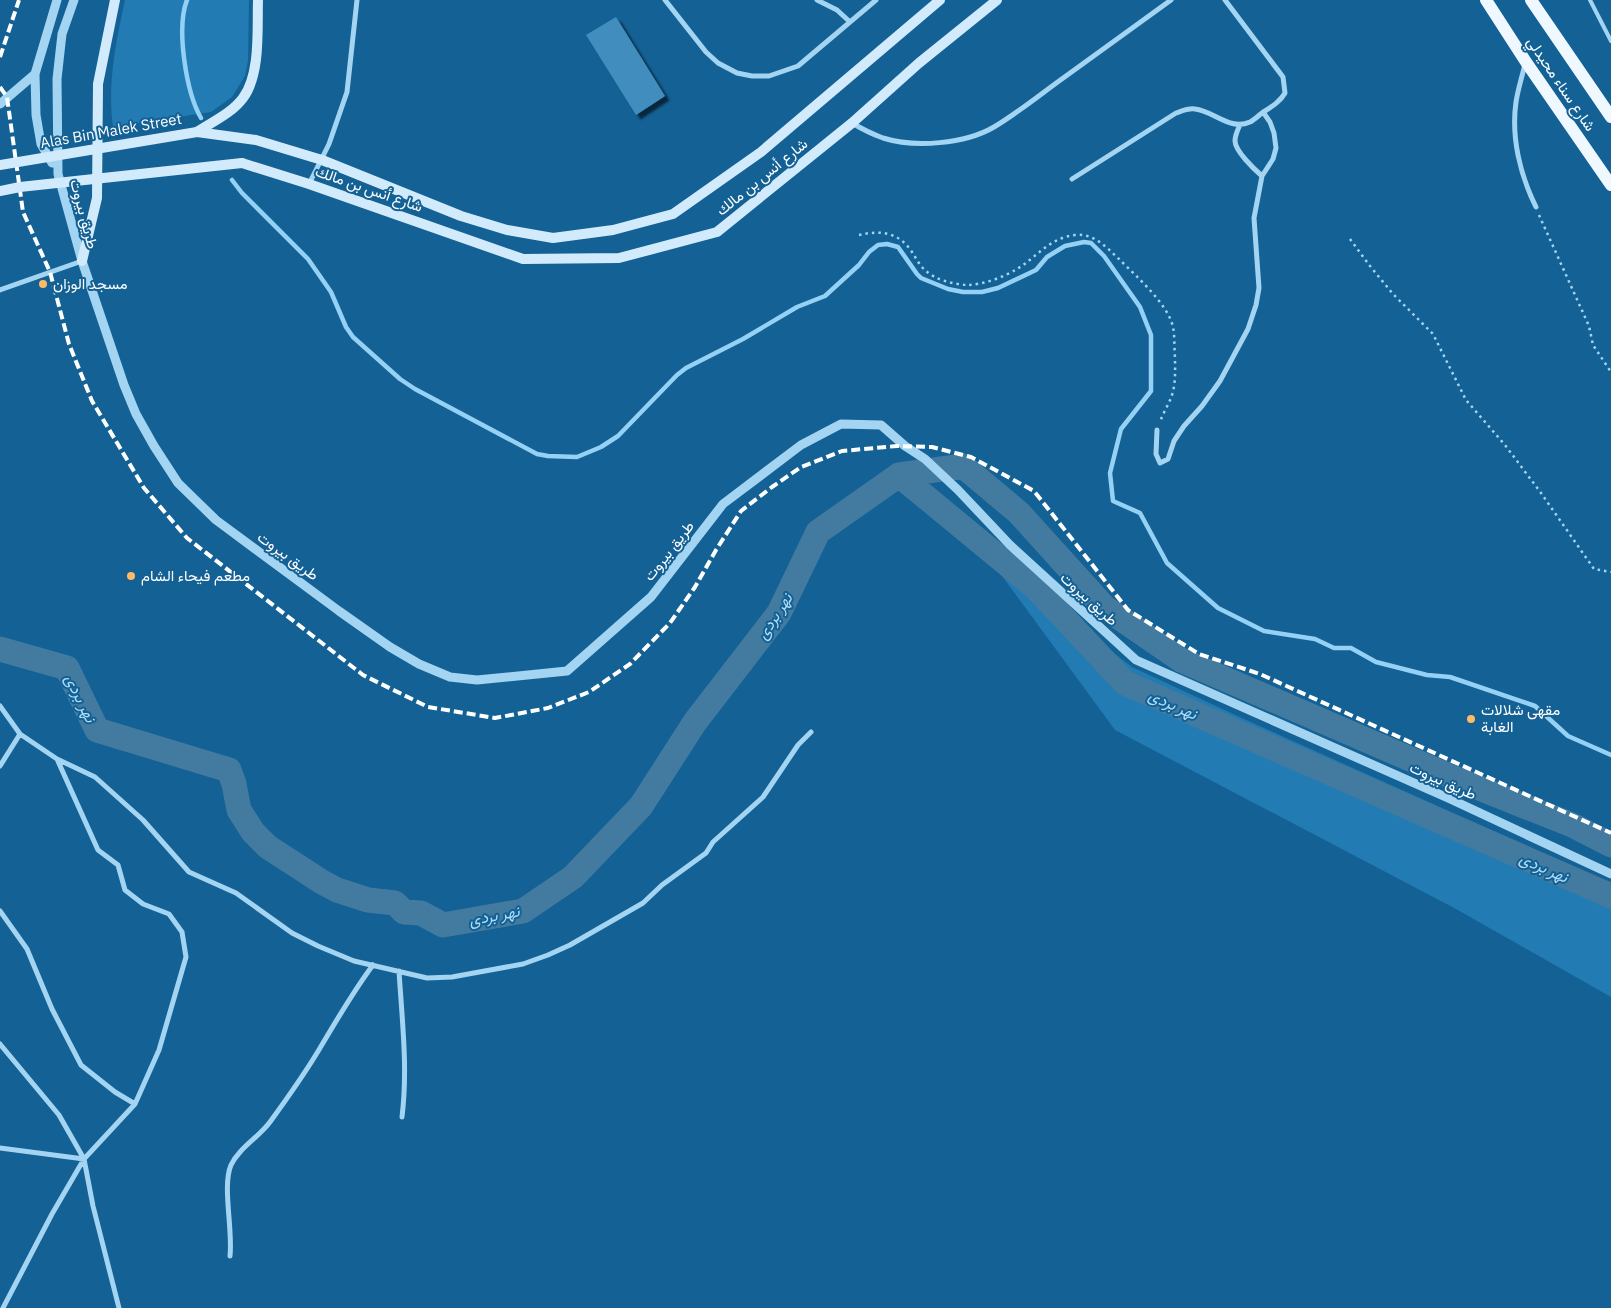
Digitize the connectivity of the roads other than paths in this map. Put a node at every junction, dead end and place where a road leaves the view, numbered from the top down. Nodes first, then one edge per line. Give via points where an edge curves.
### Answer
1 (57, 0) edge
2 (74, 0) edge
3 (115, 0) edge
4 (258, 0) edge
5 (357, 0) edge
6 (665, 0) edge
7 (817, 0) edge
8 (876, 0) edge
9 (940, 0) edge
10 (997, 0) edge
11 (1171, 0) edge
12 (1225, 0) edge
13 (1486, 0) edge
14 (1530, 0) edge
15 (1590, 0) edge
16 (850, 22) junction
17 (1611, 41) edge
18 (1526, 62) junction
19 (36, 74) junction
20 (0, 104) edge
21 (1264, 112) junction
22 (1611, 117) edge
23 (852, 123) junction
24 (1240, 124) junction
25 (197, 132) junction
26 (322, 160) junction
27 (0, 165) edge
28 (58, 174) junction
29 (1262, 176) junction
30 (1072, 179) dead end
31 (309, 184) junction
32 (1611, 185) edge
33 (0, 190) edge
34 (1536, 206) road end
35 (82, 261) junction
36 (0, 290) edge
37 (1157, 430) road end
38 (0, 706) edge
39 (811, 732) dead end
40 (20, 734) junction
41 (57, 759) junction
42 (0, 766) edge
43 (1611, 874) edge
44 (0, 911) edge
45 (373, 965) junction
46 (399, 971) junction
47 (0, 1044) edge
48 (135, 1104) junction
49 (402, 1117) dead end
50 (0, 1148) edge
51 (84, 1159) junction
52 (230, 1256) dead end
53 (3, 1308) edge
54 (119, 1308) edge

1 - 19 street
2 - 28 street, طريق بيروت via 62,34 57,79
3 - 35 main road via 98,84 97,198
4 - 25 main road via 255,64 244,97 233,109
5 - 26 street via 347,92
6 - 16 street via 718,63 736,73 752,76 769,76 798,66
7 - 16 street via 837,10
8 - 16 street
9 - 26 main road, شارع أنس بن مالك via 761,152 673,214 613,230 553,238 507,230 460,216
10 - 23 main road, شارع أنس بن مالك
11 - 23 street via 1019,110 978,134 940,143 910,142 884,138
12 - 21 street via 1283,77 1285,93
13 - 18 main road, شارع سناء محيدلي
14 - 22 main road, شارع سناء محيدلي
15 - 17 lane
18 - 32 main road, شارع سناء محيدلي
18 - 34 street via 1516,102 1517,154
19 - 20 street
19 - 28 street via 36,115 41,144
21 - 24 street via 1250,122
21 - 29 street via 1270,122 1276,148
23 - 31 main road, شارع أنس بن مالك via 717,232 620,258 523,259
24 - 29 street via 1236,146
24 - 30 street via 1229,123 1207,112 1186,109
25 - 26 main road, شارع أنس بن مالك via 256,140
25 - 27 main road, Alas Bin Malek Street, bridge
26 - 31 street
28 - 35 street, طريق بيروت
29 - 37 street via 1254,218 1259,288 1248,329 1220,381 1184,426 1168,459 1160,463 1156,454
31 - 33 main road, شارع أنس بن مالك, bridge via 242,163
35 - 36 street
35 - 43 street, طريق بيروت via 136,414 178,483 216,520 339,611 390,647 450,677 477,680 567,671 651,597 723,504 801,445 841,424 881,425 925,459 1010,545 1136,660
38 - 40 street
39 - 46 street via 798,745 763,797 706,853 662,885 644,903 570,945 523,964 452,977 427,978
40 - 41 street
40 - 42 street
41 - 45 street via 96,778 143,820 190,872 228,888 292,933 354,961
41 - 48 street via 98,850 118,865 125,890 144,904 169,914 182,932 186,957 159,1050
44 - 48 street via 27,949 52,1010 81,1065
45 - 46 street
45 - 52 street via 268,1125 231,1164 227,1181
46 - 49 street via 404,1026
47 - 51 street via 59,1115
48 - 51 street
50 - 51 street
51 - 53 street
51 - 54 street

